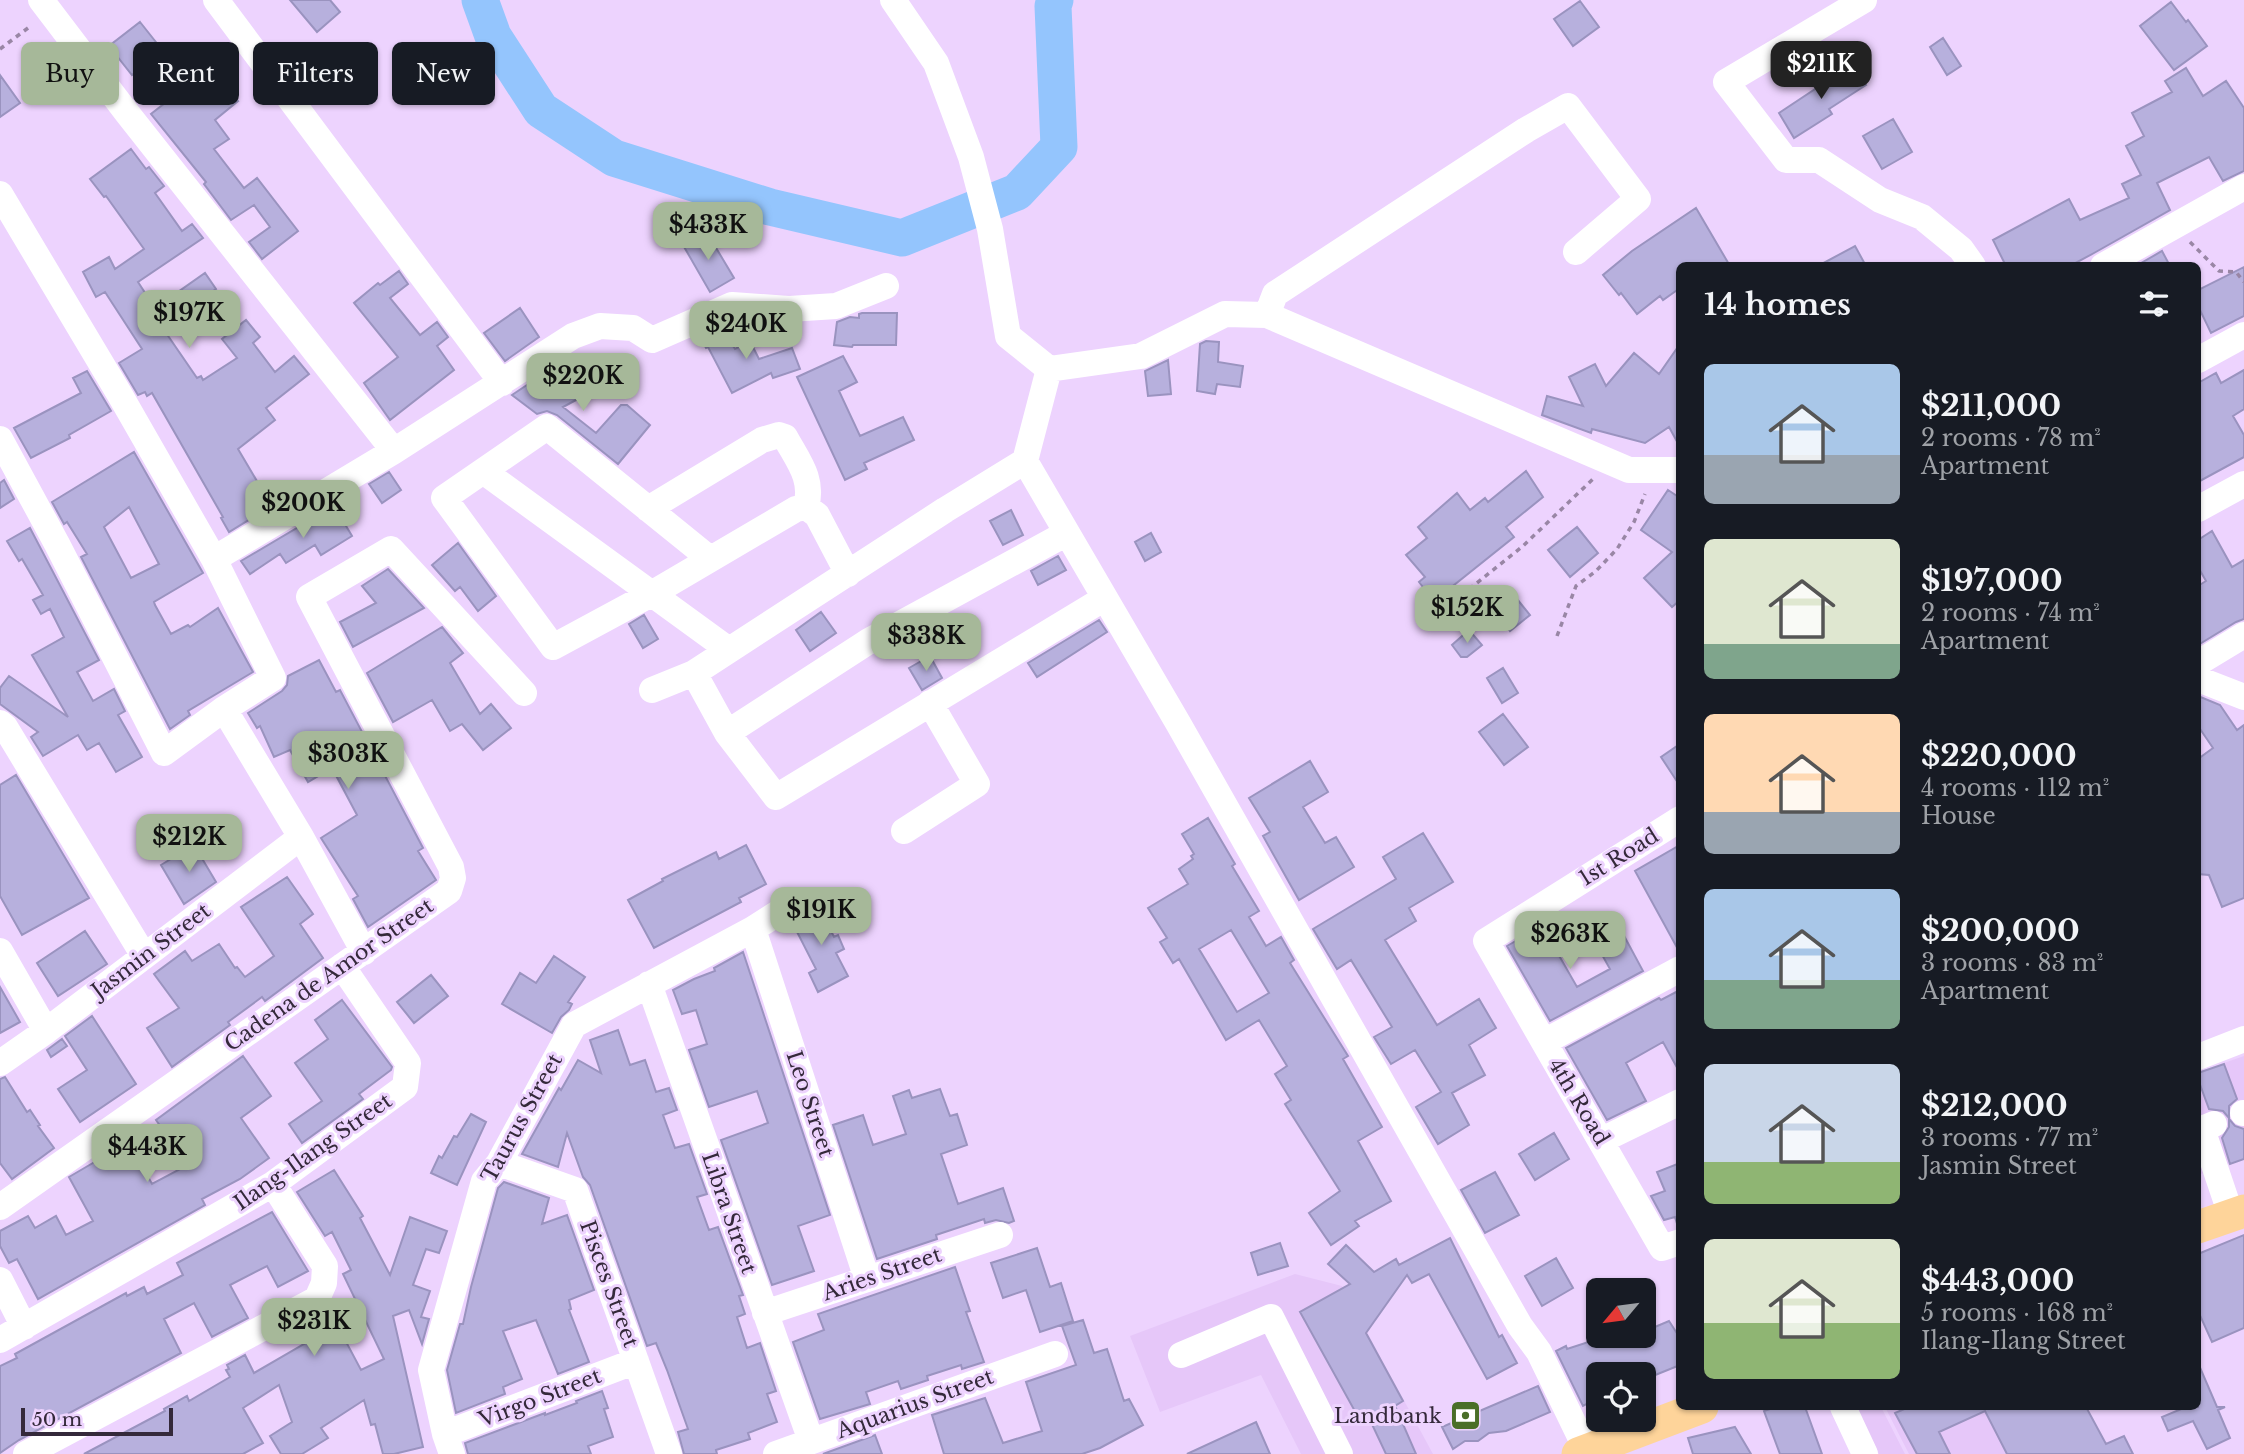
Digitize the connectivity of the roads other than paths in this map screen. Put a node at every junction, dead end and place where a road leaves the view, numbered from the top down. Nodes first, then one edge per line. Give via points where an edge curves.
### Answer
1 (216, 0) edge
2 (893, 0) edge
3 (1864, 0) edge
4 (46, 6) edge
5 (2244, 187) edge
6 (0, 194) edge
7 (1576, 252) dead end
8 (1970, 262) edge
9 (2110, 262) edge
10 (886, 286) dead end
11 (1267, 315) junction
12 (2244, 335) edge
13 (2201, 358) edge
14 (1049, 369) junction
15 (502, 383) junction
16 (0, 439) edge
17 (394, 451) junction
18 (1025, 461) junction
19 (1668, 470) edge
20 (483, 471) junction
21 (2244, 484) edge
22 (806, 507) junction
23 (2201, 507) edge
24 (648, 509) junction
25 (1067, 533) junction
26 (709, 558) junction
27 (214, 559) junction
28 (848, 574) junction
29 (653, 593) junction
30 (1105, 598) junction
31 (2244, 635) edge
32 (729, 650) junction
33 (694, 673) junction
34 (2201, 677) edge
35 (2201, 678) edge
36 (652, 690) dead end
37 (524, 693) dead end
38 (2244, 697) edge
39 (930, 703) junction
40 (225, 709) junction
41 (0, 723) edge
42 (727, 733) junction
43 (1676, 822) edge
44 (904, 831) dead end
45 (301, 837) junction
46 (792, 904) dead end
47 (753, 929) junction
48 (1486, 941) joint
49 (0, 951) edge
50 (144, 956) junction
51 (353, 959) junction
52 (1676, 971) edge
53 (649, 984) junction
54 (46, 1031) junction
55 (2244, 1039) edge
56 (1544, 1042) junction
57 (2201, 1056) edge
58 (0, 1063) edge
59 (1676, 1104) edge
60 (2214, 1124) dead end
61 (1601, 1140) junction
62 (499, 1163) junction
63 (273, 1184) junction
64 (3, 1197) edge
65 (2238, 1213) edge
66 (2201, 1226) edge
67 (1000, 1235) dead end
68 (1676, 1243) edge
69 (867, 1279) junction
70 (0, 1280) edge
71 (765, 1313) junction
72 (24, 1327) junction
73 (0, 1340) edge
74 (1055, 1354) dead end
75 (1181, 1355) dead end
76 (636, 1361) junction
77 (1694, 1410) edge
78 (1844, 1410) edge
79 (811, 1441) junction
80 (449, 1444) edge
81 (1583, 1452) edge
82 (26, 1454) edge
83 (669, 1454) edge
84 (776, 1454) edge
85 (1340, 1454) edge
86 (1865, 1454) edge

1 - 15 street
2 - 14 street via 936,63 971,157 990,229 1008,337
3 - 8 street via 1726,82 1786,160 1819,160 1880,200 1922,217 1961,248
4 - 17 street
5 - 9 street
6 - 27 street
7 - 11 street via 1638,200 1568,106 1275,294
10 - 15 street via 836,306 732,305 652,340 633,328 600,326 573,336
11 - 14 street via 1225,314 1141,356
11 - 19 street via 1629,470
12 - 13 street
14 - 18 street
15 - 17 street
16 - 40 street via 164,753
17 - 27 street
18 - 25 street
18 - 28 street
20 - 24 street via 547,427
20 - 29 street
20 - 29 street via 444,498 553,647
21 - 23 street
22 - 24 street via 809,483 786,437 779,435 762,440
22 - 26 street
22 - 28 street via 817,515
24 - 26 street
25 - 30 street
25 - 42 street via 869,641
26 - 29 street
27 - 40 street via 273,678
28 - 32 street
29 - 32 street
30 - 39 street
30 - 81 street via 1539,1352
31 - 34 street
32 - 33 street
33 - 36 street
33 - 42 street
35 - 38 street
37 - 51 street, Cadena de Amor Street via 391,549 309,597 453,878 449,891
39 - 42 street via 776,797
39 - 44 street via 977,784
40 - 45 street, Ilang-Ilang Street
41 - 50 street
43 - 48 street, 1st Road
45 - 50 street, Jasmin Street
45 - 51 street, Ilang-Ilang Street
46 - 47 street, Taurus Street
47 - 53 street, Taurus Street
47 - 69 street, Leo Street
48 - 56 street, 4th Road
49 - 54 street
50 - 54 street, Jasmin Street
51 - 63 street, Ilang-Ilang Street via 408,1063 405,1087
51 - 64 street, Cadena de Amor Street
52 - 56 street
53 - 62 street, Taurus Street via 575,1025
53 - 71 street, Libra Street
54 - 58 street, Jasmin Street
55 - 57 street
56 - 61 street, 4th Road
59 - 61 street
60 - 65 street via 2202,1129
61 - 68 street, 4th Road via 1662,1248
62 - 76 street, Pisces Street via 575,1190
62 - 80 street, Taurus Street via 484,1181 431,1370
63 - 72 street, Ilang-Ilang Street
63 - 82 street via 325,1266 317,1299
65 - 66 main road
67 - 69 street, Aries Street
69 - 71 street, Aries Street
70 - 72 street
71 - 79 street, Libra Street
72 - 73 street, Ilang-Ilang Street
74 - 79 street, Aquarius Street
75 - 85 street via 1270,1317
76 - 80 street, Virgo Street
76 - 83 street, Pisces Street
77 - 81 main road
78 - 86 street
79 - 84 street, Aquarius Street

